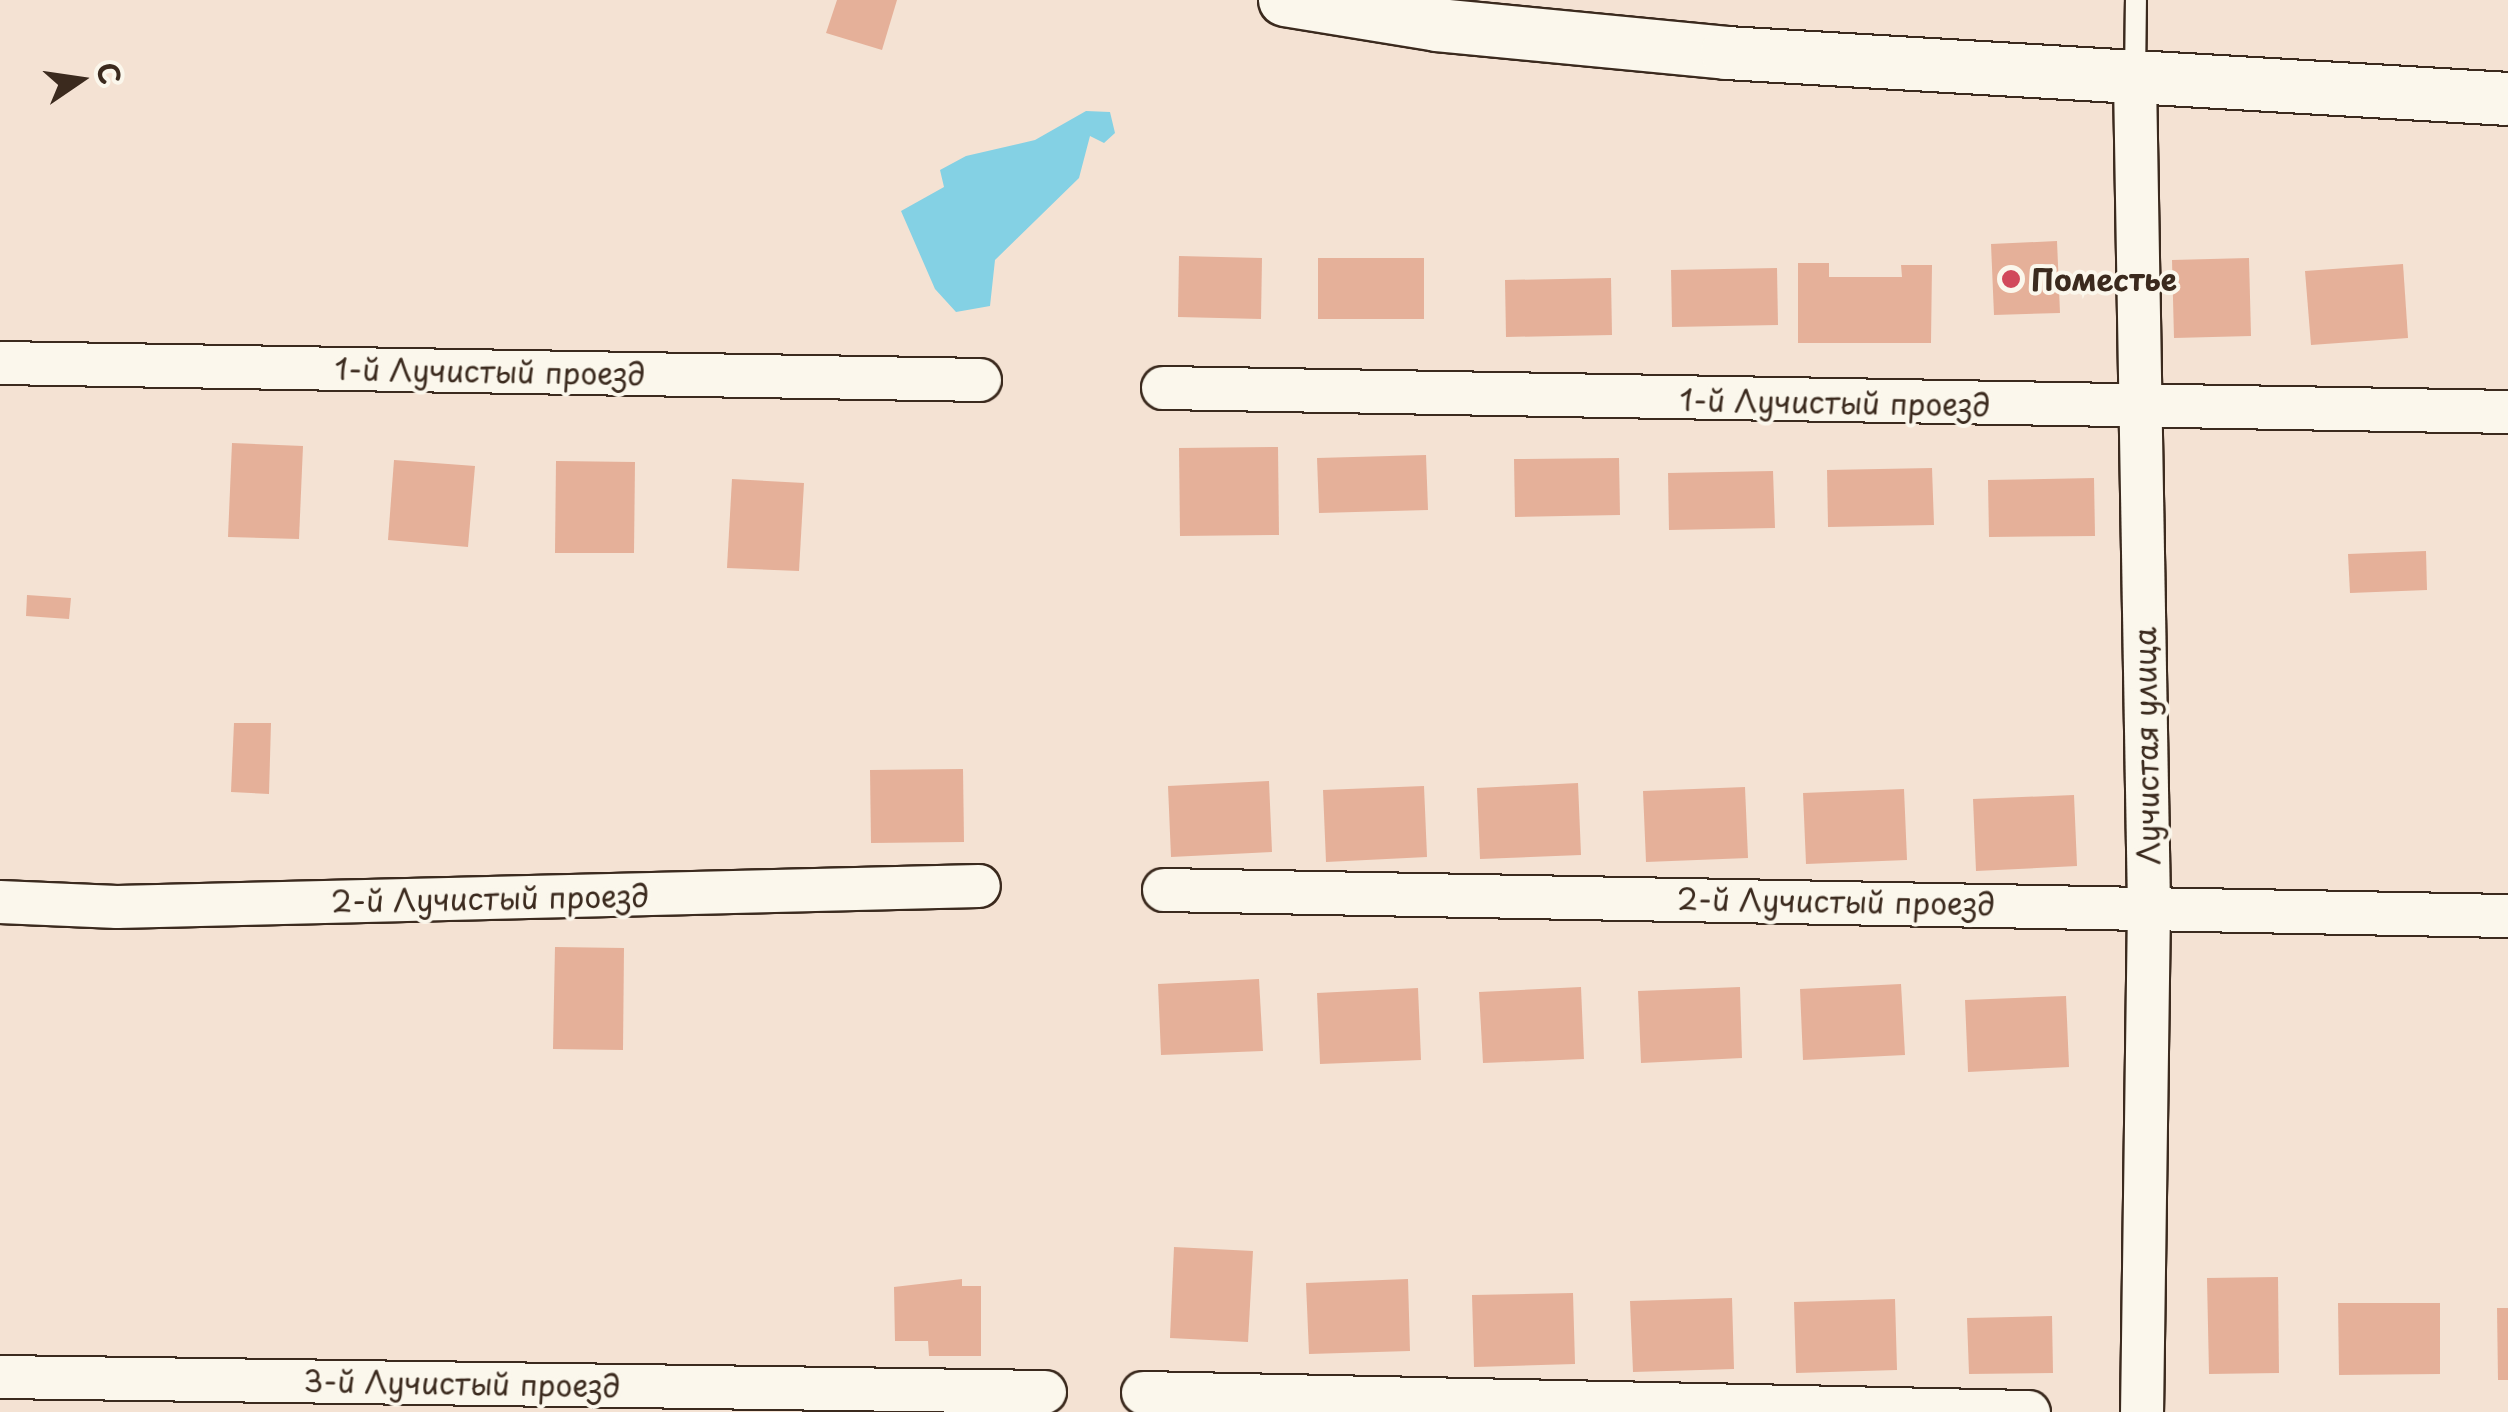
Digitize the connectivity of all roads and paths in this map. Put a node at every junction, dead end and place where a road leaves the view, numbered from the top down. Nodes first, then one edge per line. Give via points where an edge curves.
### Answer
1 (1285, 0) edge
2 (2136, 0) edge
3 (2135, 80) junction
4 (2508, 99) edge
5 (0, 363) edge
6 (980, 380) dead end
7 (1163, 388) dead end
8 (2139, 408) junction
9 (2508, 412) edge
10 (979, 886) dead end
11 (1164, 890) dead end
12 (0, 902) edge
13 (2149, 907) junction
14 (2508, 916) edge
15 (0, 1376) edge
16 (1045, 1392) dead end
17 (1143, 1392) dead end
18 (2029, 1412) edge
19 (2142, 1412) edge

1 - 3 street via 1436,25 1727,53
2 - 3 lane
3 - 4 street
3 - 8 street, Лучистая улица
5 - 6 street, 1-й Лучистый проезд
7 - 8 street, 1-й Лучистый проезд
8 - 9 street, 1-й Лучистый проезд
8 - 13 street, Лучистая улица
10 - 12 street, 2-й Лучистый проезд via 137,907
11 - 13 street, 2-й Лучистый проезд
13 - 14 street, 2-й Лучистый проезд
13 - 19 street, Лучистая улица
15 - 16 street, 3-й Лучистый проезд
17 - 18 street

